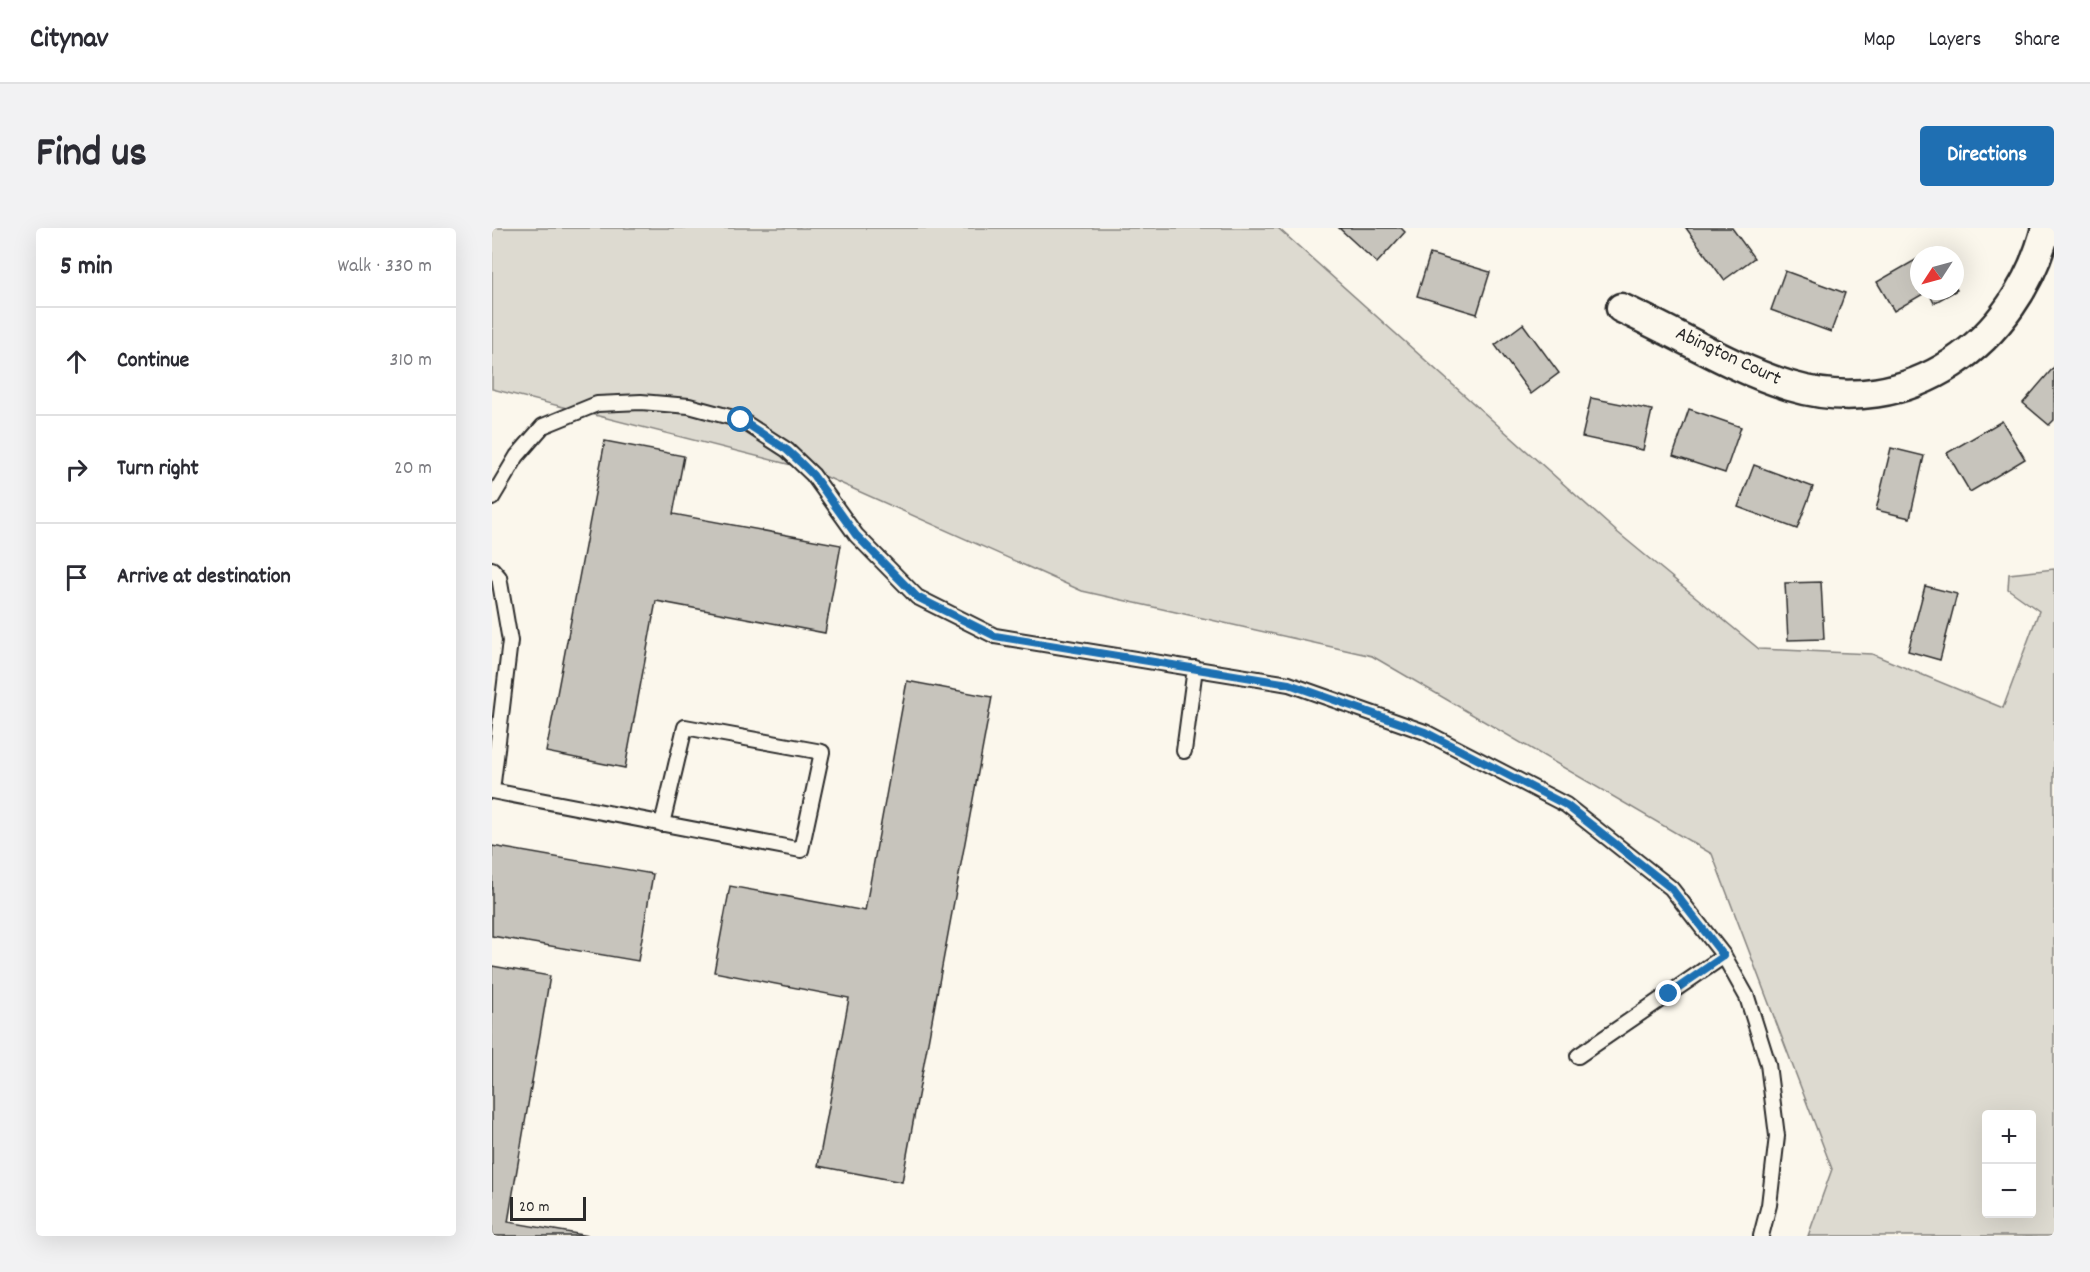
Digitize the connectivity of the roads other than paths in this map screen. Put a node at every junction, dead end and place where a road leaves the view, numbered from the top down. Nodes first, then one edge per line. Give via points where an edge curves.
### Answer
1 (2046, 228) edge
2 (1621, 308) dead end
3 (492, 498) edge
4 (492, 569) edge
5 (1195, 668) junction
6 (1184, 751) dead end
7 (492, 791) edge
8 (662, 824) junction
9 (1724, 956) junction
10 (1578, 1056) dead end
11 (1761, 1236) edge

1 - 2 street, Abington Court via 2038,259 2001,322 1971,350 1932,374 1872,392 1812,391 1765,378
3 - 5 lane via 517,456 543,426 597,404 689,406 741,420 787,450 813,475 856,535 917,597 995,636
4 - 7 lane via 499,577 510,641
5 - 6 lane
5 - 9 lane via 1289,684 1425,732 1566,805 1671,888
7 - 8 lane
8 - 8 lane via 686,727 822,753 801,850
9 - 10 lane
9 - 11 lane via 1747,998 1768,1064 1777,1136 1769,1206

